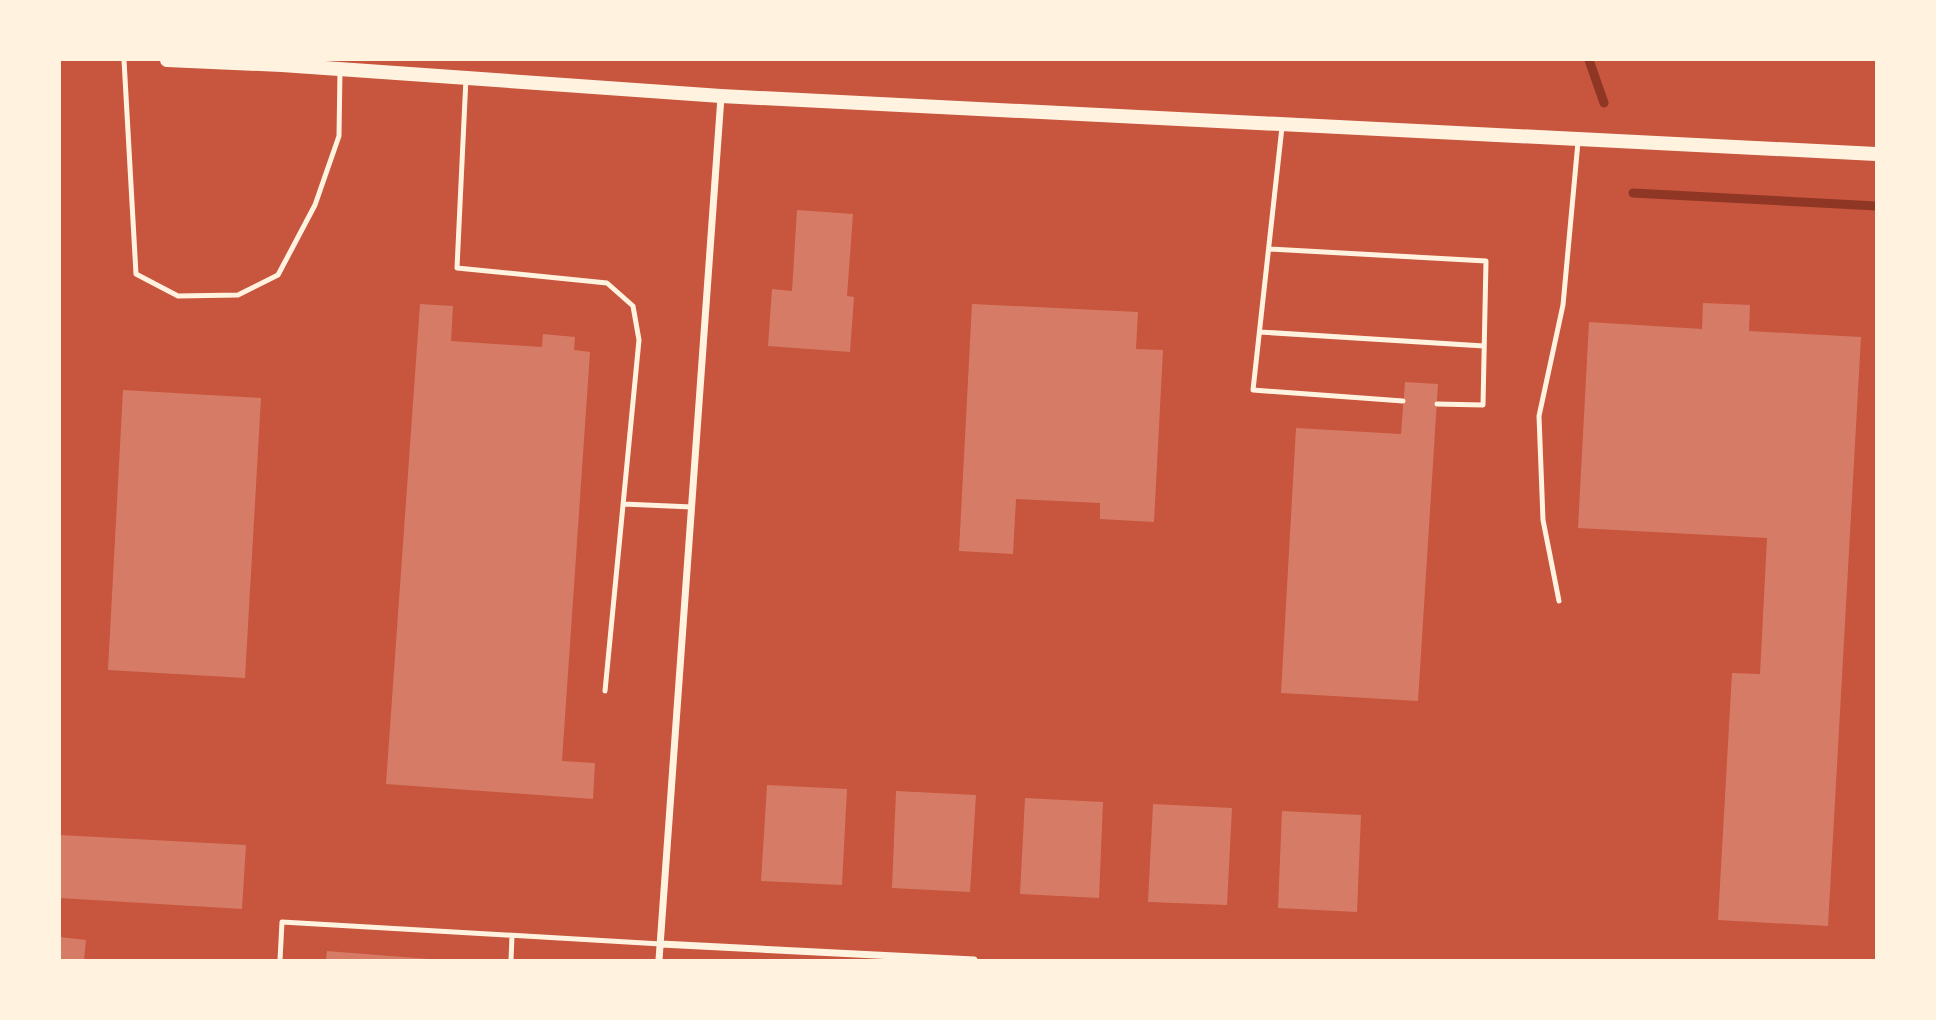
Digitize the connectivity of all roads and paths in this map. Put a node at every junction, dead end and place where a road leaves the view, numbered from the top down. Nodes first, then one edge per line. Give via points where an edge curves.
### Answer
1 (124, 60) edge
2 (167, 60) edge
3 (282, 62) edge
4 (341, 70) junction
5 (466, 78) junction
6 (721, 96) junction
7 (1283, 124) junction
8 (1579, 139) junction
9 (1877, 153) edge
10 (1270, 249) junction
11 (1260, 332) junction
12 (1484, 345) junction
13 (1404, 401) dead end
14 (1437, 404) dead end
15 (623, 504) junction
16 (692, 507) junction
17 (1559, 601) dead end
18 (606, 691) dead end
19 (512, 936) junction
20 (661, 944) junction
21 (280, 961) edge
22 (511, 961) edge
23 (660, 961) edge
24 (974, 961) edge

1 - 4 lane via 136,274 178,296 238,295 278,275 316,205 339,136
2 - 3 main road
3 - 4 main road
4 - 5 main road
5 - 6 main road
5 - 15 lane via 457,268 607,283 633,306 639,340
6 - 7 main road
6 - 16 street
7 - 8 main road
7 - 10 lane
8 - 9 main road
8 - 17 lane via 1563,304 1539,416 1543,520
10 - 11 lane
10 - 12 lane via 1486,261
11 - 12 lane
11 - 13 lane via 1253,390
12 - 14 lane via 1483,405
15 - 16 lane
15 - 18 lane
16 - 20 street
19 - 20 lane
19 - 21 lane via 282,922
19 - 22 lane
20 - 23 street
20 - 24 street

